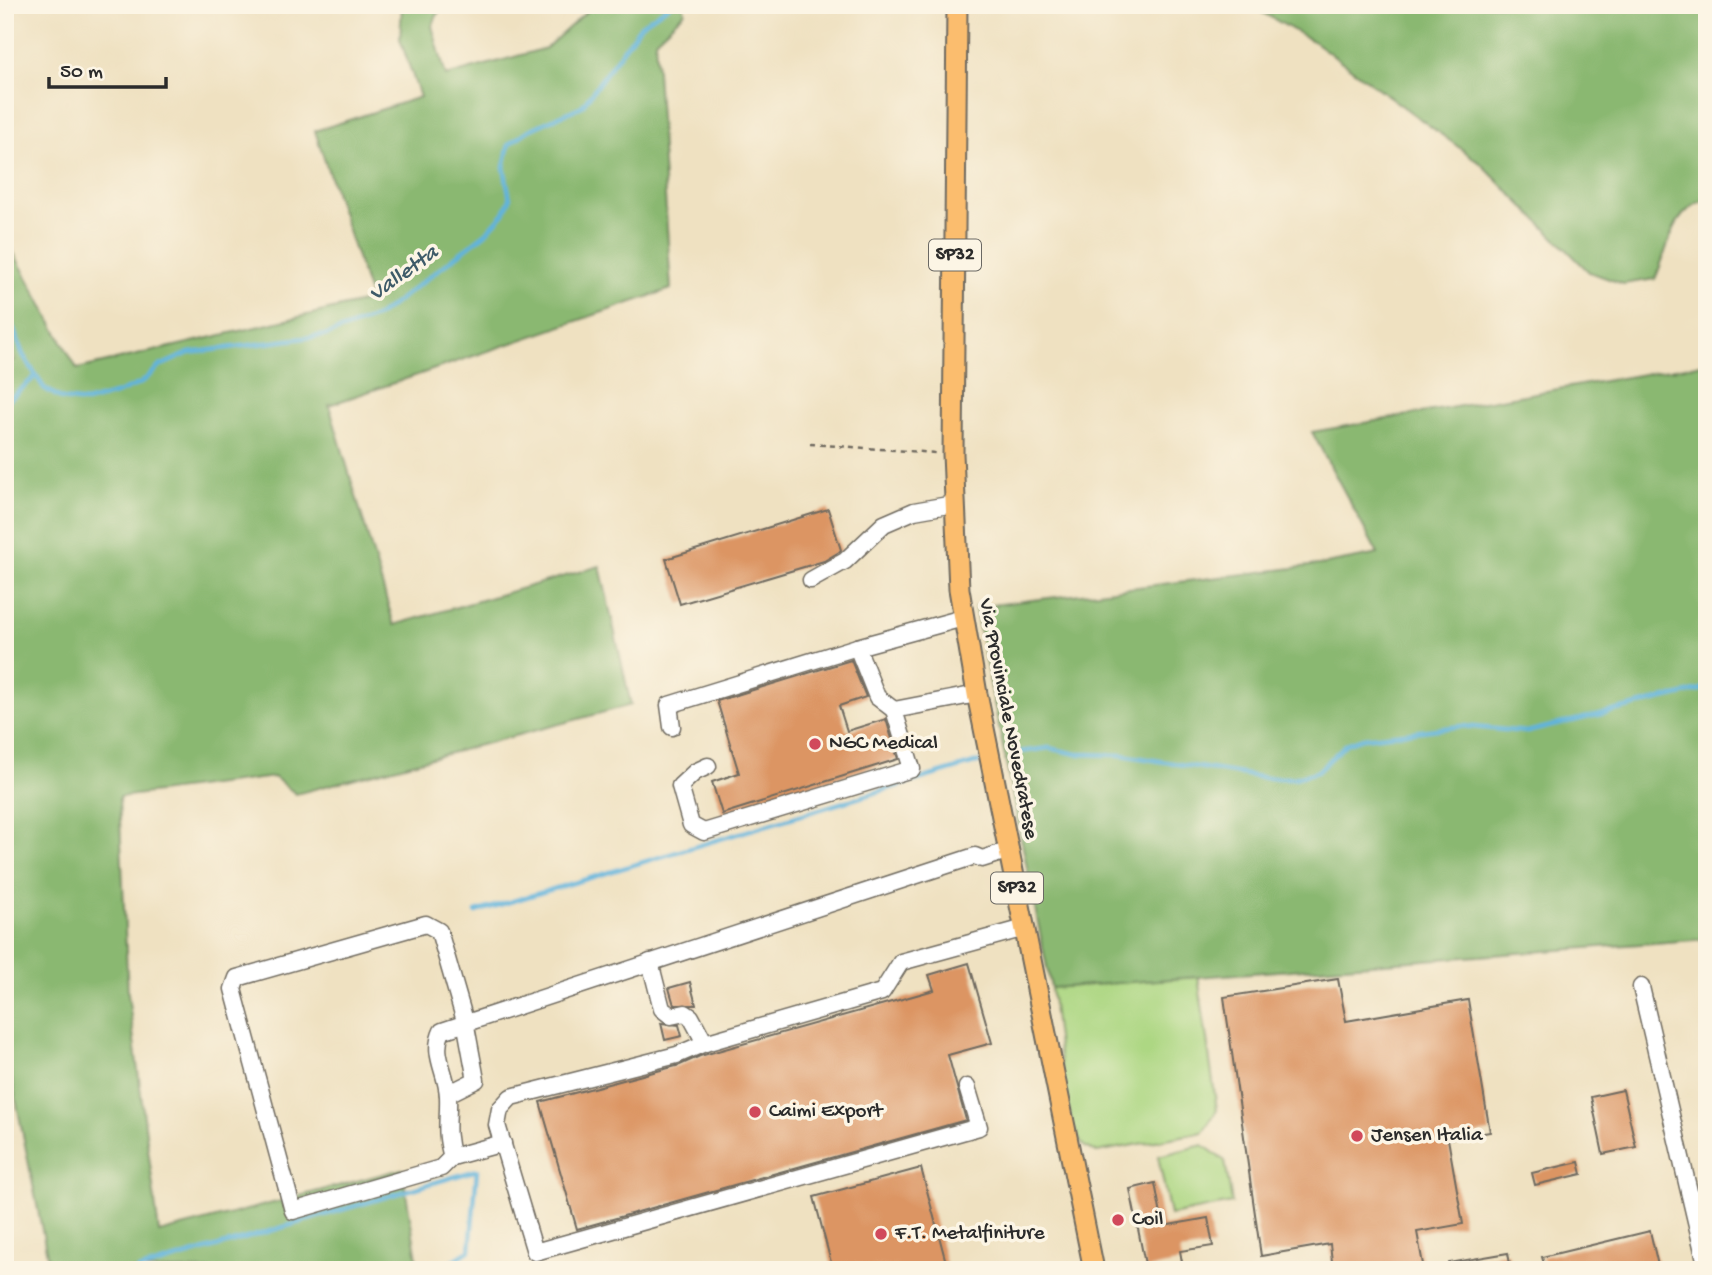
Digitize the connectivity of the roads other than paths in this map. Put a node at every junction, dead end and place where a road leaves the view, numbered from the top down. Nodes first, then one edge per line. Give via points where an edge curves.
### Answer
1 (957, 5) edge
2 (954, 504) junction
3 (811, 580) dead end
4 (963, 618) junction
5 (857, 647) junction
6 (977, 694) junction
7 (894, 710) junction
8 (672, 727) dead end
9 (708, 766) dead end
10 (1010, 850) junction
11 (1025, 928) junction
12 (650, 962) junction
13 (1641, 987) dead end
14 (466, 1021) junction
15 (705, 1043) junction
16 (967, 1087) dead end
17 (448, 1094) junction
18 (502, 1143) junction
19 (452, 1157) junction
20 (1707, 1268) edge
21 (1094, 1270) edge

1 - 2 main road, SP32
2 - 3 street via 884,524 845,561
2 - 4 main road, Via Provinciale Novedratese / SP32
4 - 5 street
4 - 6 main road, Via Provinciale Novedratese / SP32
5 - 7 street via 877,697
5 - 8 street via 669,705
6 - 7 street
6 - 10 main road, Via Provinciale Novedratese / SP32
7 - 9 street via 912,769 704,832 691,825 680,786
10 - 11 main road, Via Provinciale Novedratese / SP32
10 - 12 street via 982,859 975,856
11 - 15 street via 901,962 881,992
11 - 21 main road, Via Provinciale Novedratese / SP32
12 - 14 street
12 - 15 street via 662,1009 671,1016 685,1013 691,1017
13 - 20 street
14 - 17 street via 476,1080
14 - 17 street via 442,1031 437,1041
14 - 19 street via 439,931 426,924 237,978 233,989 293,1211 442,1168
15 - 18 street via 677,1055 511,1097 499,1109
16 - 18 street via 979,1127 535,1252
17 - 19 street via 445,1135
18 - 19 street

